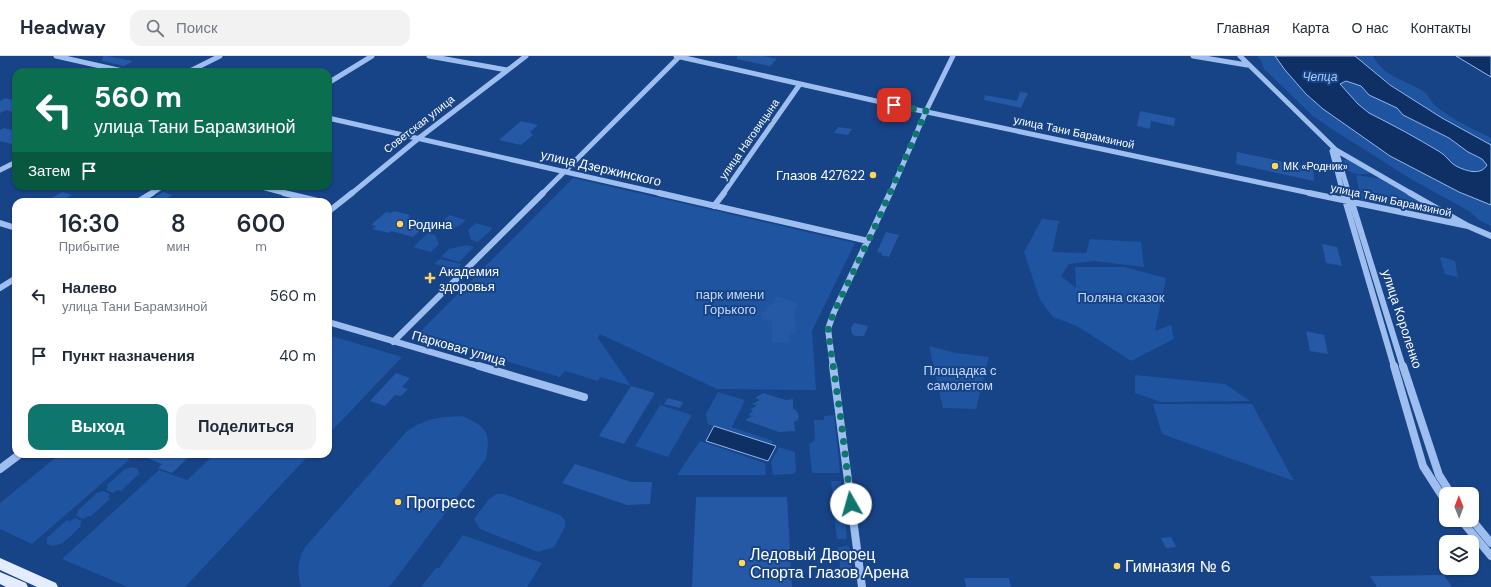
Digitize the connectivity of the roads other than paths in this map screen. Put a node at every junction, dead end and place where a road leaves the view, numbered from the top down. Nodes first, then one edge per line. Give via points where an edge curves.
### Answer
1 (56, 56) edge
2 (220, 56) edge
3 (372, 56) edge
4 (429, 56) edge
5 (526, 56) edge
6 (678, 56) edge
7 (954, 56) edge
8 (1193, 56) edge
9 (1240, 56) edge
10 (1247, 65) junction
11 (109, 68) edge
12 (196, 68) edge
13 (507, 70) junction
14 (332, 81) edge
15 (800, 84) junction
16 (926, 111) junction
17 (332, 119) edge
18 (419, 138) junction
19 (1334, 151) junction
20 (12, 164) edge
21 (0, 170) edge
22 (565, 171) junction
23 (156, 190) edge
24 (274, 190) edge
25 (144, 198) edge
26 (306, 198) edge
27 (1347, 199) junction
28 (332, 205) edge
29 (336, 206) junction
30 (714, 206) junction
31 (332, 209) edge
32 (0, 223) edge
33 (1468, 226) junction
34 (12, 227) edge
35 (1491, 236) edge
36 (868, 241) junction
37 (12, 280) edge
38 (0, 288) edge
39 (332, 323) edge
40 (393, 342) junction
41 (584, 397) dead end
42 (15, 458) edge
43 (0, 469) edge
44 (1447, 487) edge
45 (1439, 492) edge
46 (1467, 527) edge
47 (1478, 527) edge
48 (1491, 543) edge
49 (1491, 556) edge
50 (0, 564) edge
51 (0, 578) edge
52 (21, 587) edge
53 (51, 587) edge
54 (862, 587) edge

1 - 11 street
2 - 12 street
3 - 14 street
4 - 13 street
5 - 13 street, Советская улица
6 - 15 street, улица Тани Барамзиной
6 - 22 street
7 - 16 street
8 - 10 street
9 - 10 street
10 - 19 street via 1330,144
13 - 18 street, Советская улица
15 - 16 street, улица Тани Барамзиной
15 - 30 street, улица Наговицына
16 - 27 street, улица Тани Барамзиной
16 - 36 street
17 - 18 street, улица Дзержинского
18 - 22 street, улица Дзержинского
18 - 29 street, Советская улица
19 - 27 street, улица Короленко
19 - 27 street
19 - 33 street
20 - 21 street
22 - 30 street, улица Дзержинского
22 - 40 street
23 - 25 street
24 - 26 street
27 - 33 street, улица Тани Барамзиной
27 - 44 street, улица Короленко via 1439,475
27 - 45 street, улица Короленко via 1423,466
28 - 29 street
29 - 31 street, Советская улица
30 - 36 street, улица Дзержинского
32 - 34 street
33 - 35 street
36 - 54 street via 828,330
37 - 38 street
39 - 40 street, Парковая улица
40 - 41 street, Парковая улица
42 - 43 street
46 - 49 street
47 - 48 street
50 - 53 main road
51 - 52 main road

